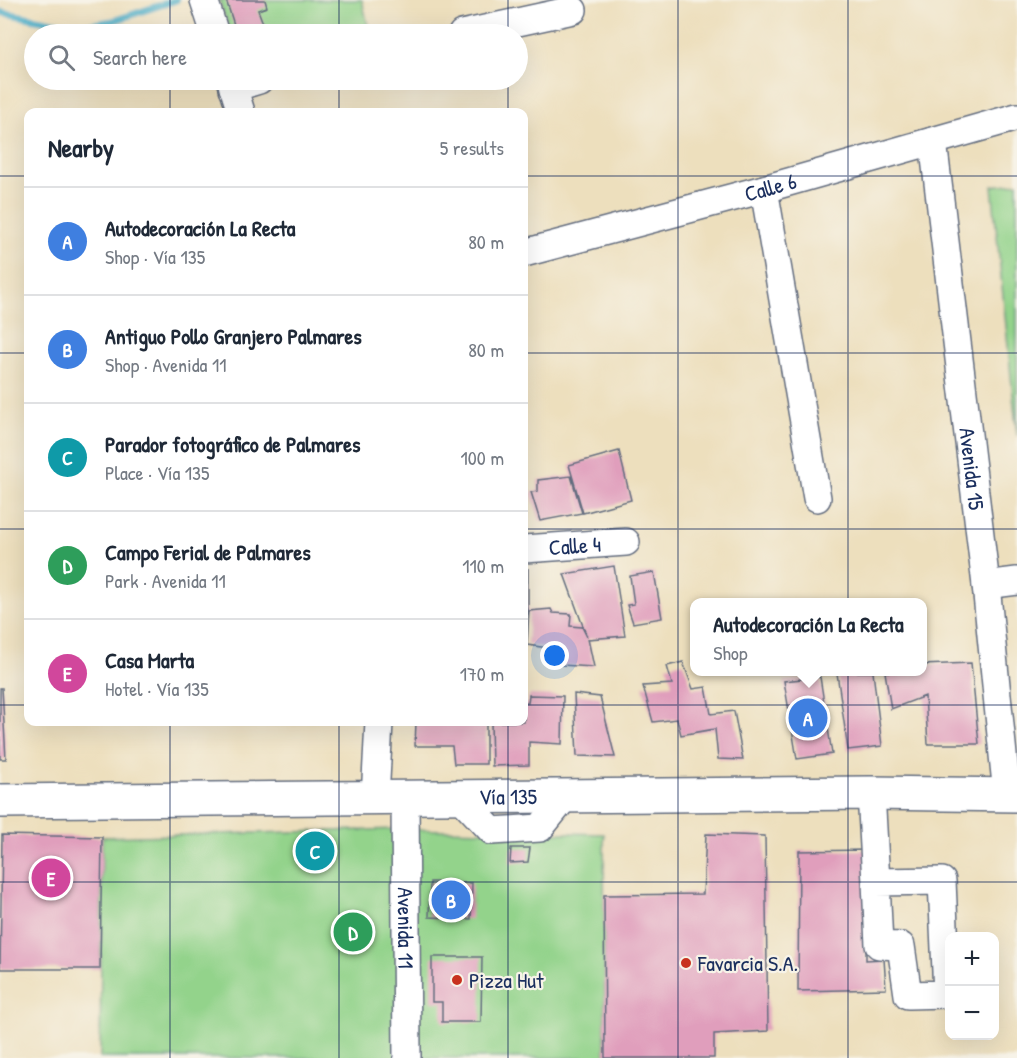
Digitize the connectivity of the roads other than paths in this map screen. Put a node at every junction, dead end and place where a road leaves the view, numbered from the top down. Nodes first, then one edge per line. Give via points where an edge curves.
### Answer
1 (204, 0) edge
2 (573, 10) dead end
3 (212, 24) edge
4 (508, 24) edge
5 (1017, 117) edge
6 (933, 141) junction
7 (764, 189) junction
8 (528, 252) edge
9 (817, 498) dead end
10 (626, 542) dead end
11 (528, 549) edge
12 (1017, 581) edge
13 (986, 585) junction
14 (380, 726) edge
15 (871, 794) junction
16 (1012, 795) edge
17 (390, 798) junction
18 (0, 801) edge
19 (876, 882) junction
20 (407, 1058) edge

1 - 3 street
2 - 4 street
5 - 6 street, Calle 6
6 - 7 street, Calle 6
6 - 13 street, Avenida 15
7 - 8 street, Calle 6
7 - 9 street
10 - 11 street, Calle 4
12 - 13 street
13 - 16 street, Avenida 15
14 - 17 street, Avenida 11
15 - 16 main road, Vía 135
15 - 17 main road, Vía 135
15 - 19 street
17 - 18 main road, Vía 135
17 - 20 street, Avenida 11
19 - 19 street via 942,881 947,994 908,995 901,946 879,945

